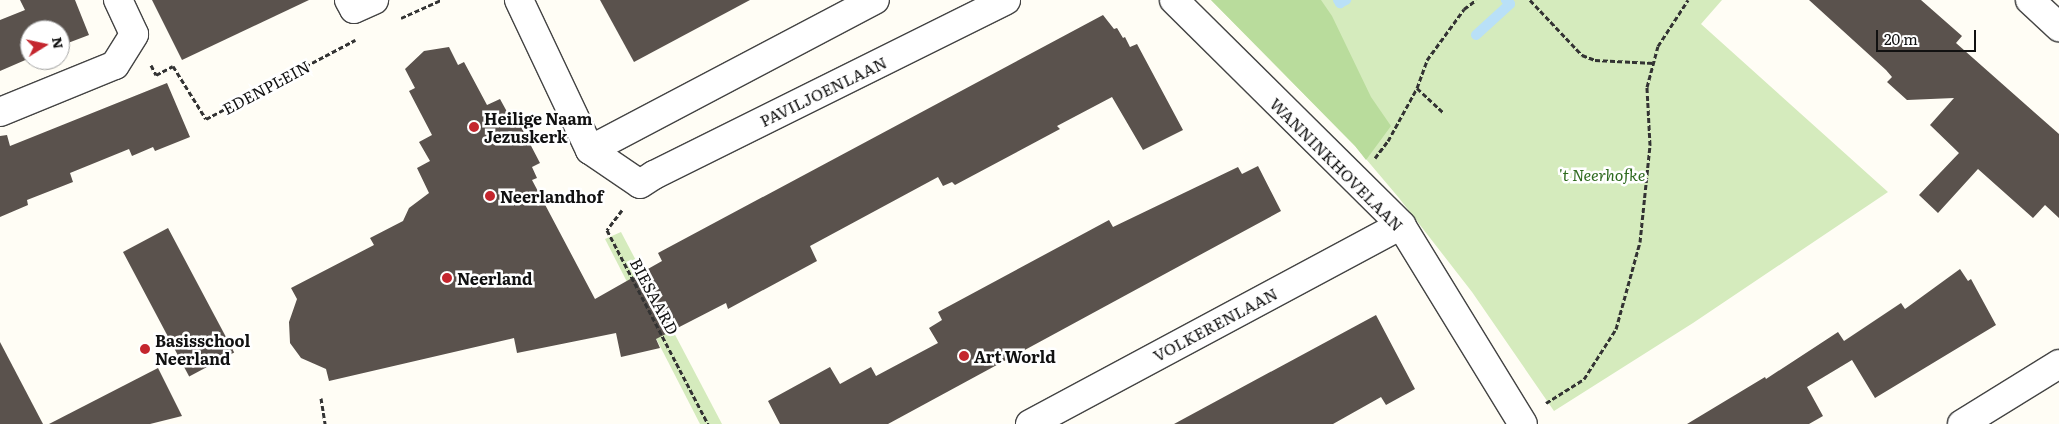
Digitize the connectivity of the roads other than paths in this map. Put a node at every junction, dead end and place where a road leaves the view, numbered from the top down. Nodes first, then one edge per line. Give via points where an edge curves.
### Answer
1 (118, 0) edge
2 (349, 0) edge
3 (374, 0) edge
4 (519, 0) edge
5 (875, 0) edge
6 (1006, 0) edge
7 (1174, 0) edge
8 (2030, 0) edge
9 (2059, 27) edge
10 (0, 112) edge
11 (590, 150) junction
12 (1401, 225) junction
13 (2059, 364) edge
14 (1522, 422) edge
15 (1030, 424) edge
16 (1962, 424) edge

1 - 10 street via 134,34 116,65
2 - 3 street via 354,8
4 - 11 street
5 - 11 street
6 - 11 street, PAVILJOENLAAN via 640,184
7 - 12 street, WANNINKHOVELAAN
8 - 9 street
12 - 14 street, WANNINKHOVELAAN
12 - 15 street, VOLKERENLAAN
13 - 16 street

